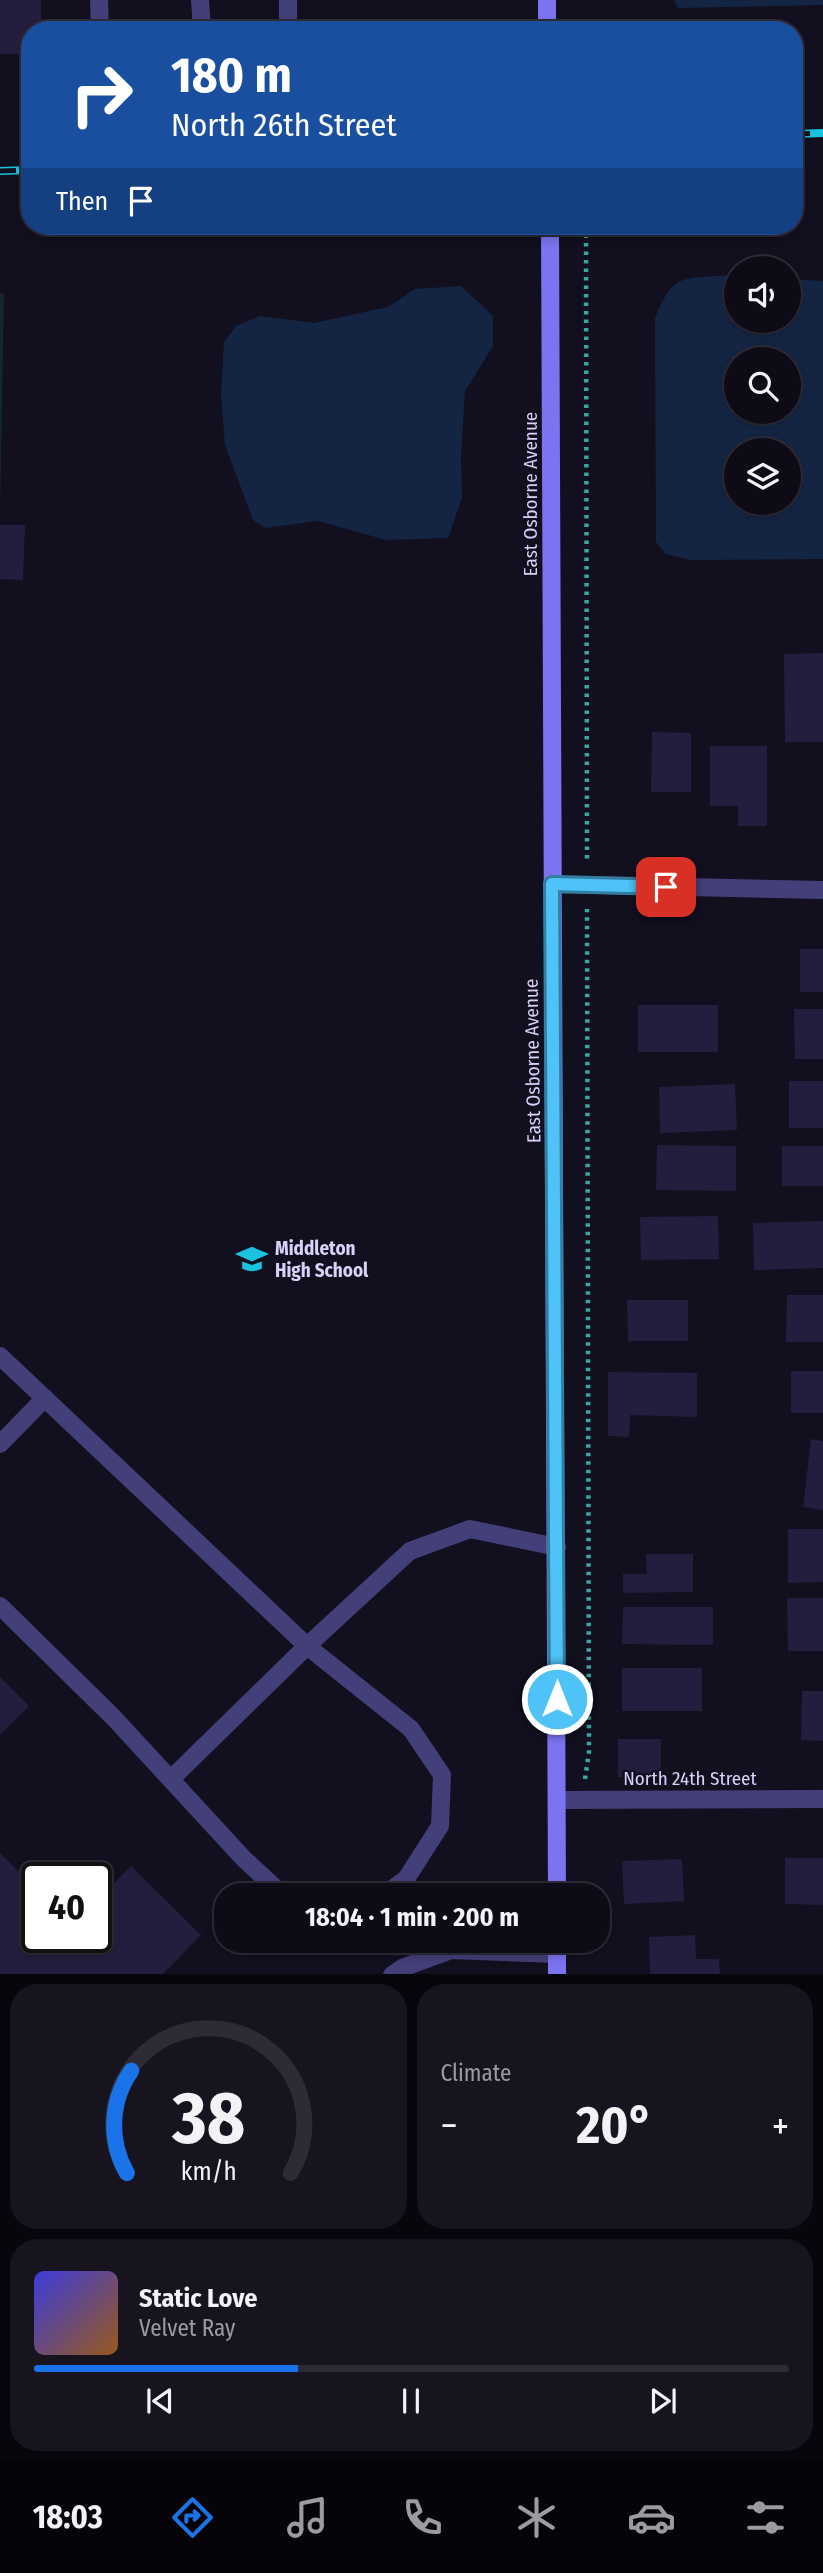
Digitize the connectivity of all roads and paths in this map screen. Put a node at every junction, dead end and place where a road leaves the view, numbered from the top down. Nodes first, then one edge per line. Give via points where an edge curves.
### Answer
1 (99, 0) edge
2 (200, 0) edge
3 (288, 0) edge
4 (547, 0) edge
5 (100, 21) edge
6 (201, 21) edge
7 (288, 21) edge
8 (547, 21) edge
9 (550, 235) edge
10 (586, 235) edge
11 (552, 884) junction
12 (587, 885) junction
13 (823, 890) edge
14 (0, 1356) edge
15 (45, 1398) junction
16 (0, 1444) edge
17 (557, 1548) junction
18 (0, 1606) edge
19 (306, 1646) junction
20 (171, 1779) junction
21 (823, 1799) edge
22 (557, 1800) junction
23 (581, 1800) junction
24 (270, 1883) edge
25 (402, 1883) edge
26 (557, 1883) edge
27 (443, 1953) edge
28 (557, 1953) edge
29 (393, 1974) edge
30 (557, 1974) edge

1 - 5 street
2 - 6 street
3 - 7 street
4 - 8 street
9 - 11 street, East Osborne Avenue
10 - 12 path
11 - 12 street
11 - 17 street, East Osborne Avenue
12 - 13 street
12 - 23 path via 589,1752
14 - 15 street
15 - 16 street
15 - 19 street
17 - 19 street via 470,1530 410,1551
17 - 22 street, East Osborne Avenue
18 - 20 street
19 - 20 street
19 - 25 street via 411,1729 442,1775 440,1826
20 - 24 street
21 - 23 street, North 24th Street
22 - 23 street, North 24th Street
22 - 26 street, East Osborne Avenue
27 - 29 street
28 - 30 street

